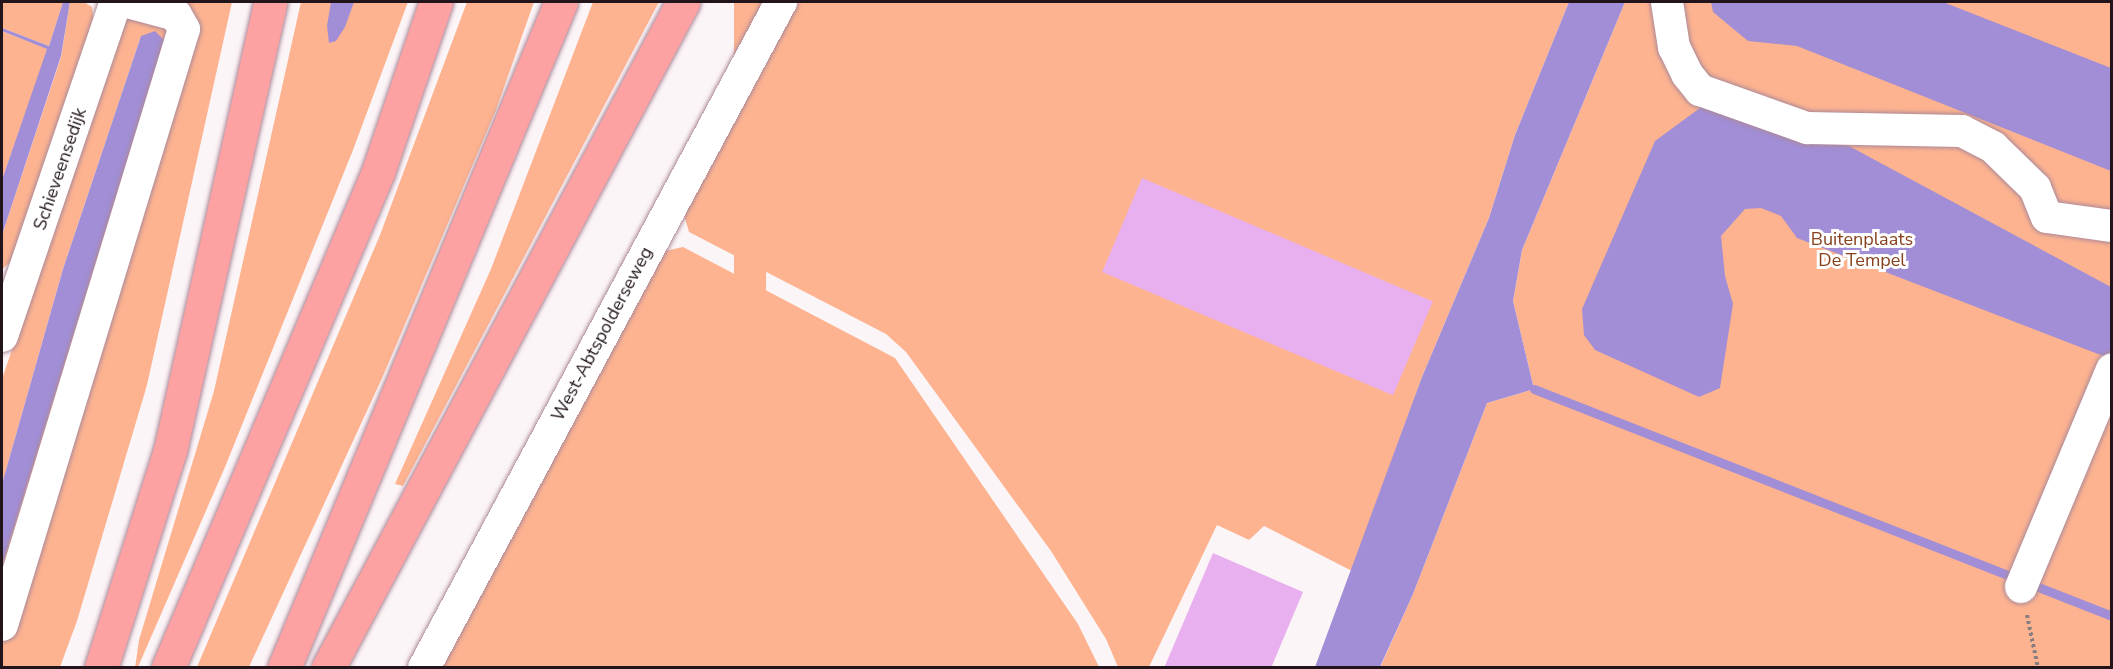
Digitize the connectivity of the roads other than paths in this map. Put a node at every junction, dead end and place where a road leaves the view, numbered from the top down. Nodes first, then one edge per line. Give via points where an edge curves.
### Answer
1 (116, 2) edge
2 (127, 2) edge
3 (270, 2) edge
4 (436, 2) edge
5 (561, 2) edge
6 (683, 2) edge
7 (781, 2) edge
8 (1667, 2) edge
9 (2112, 226) edge
10 (2, 336) edge
11 (2112, 369) edge
12 (2021, 587) road end
13 (2, 625) edge
14 (101, 668) edge
15 (168, 668) edge
16 (284, 668) edge
17 (328, 668) edge
18 (424, 668) edge

1 - 10 street, Schieveensedijk
2 - 13 street via 176,15 184,29
3 - 14 highway via 170,451
4 - 15 highway via 378,172
5 - 16 highway
6 - 17 highway
7 - 18 street, West-Abtspolderseweg
8 - 9 street via 1674,47 1700,90 1807,128 1962,131 1993,147 2035,188 2047,218
11 - 12 street

